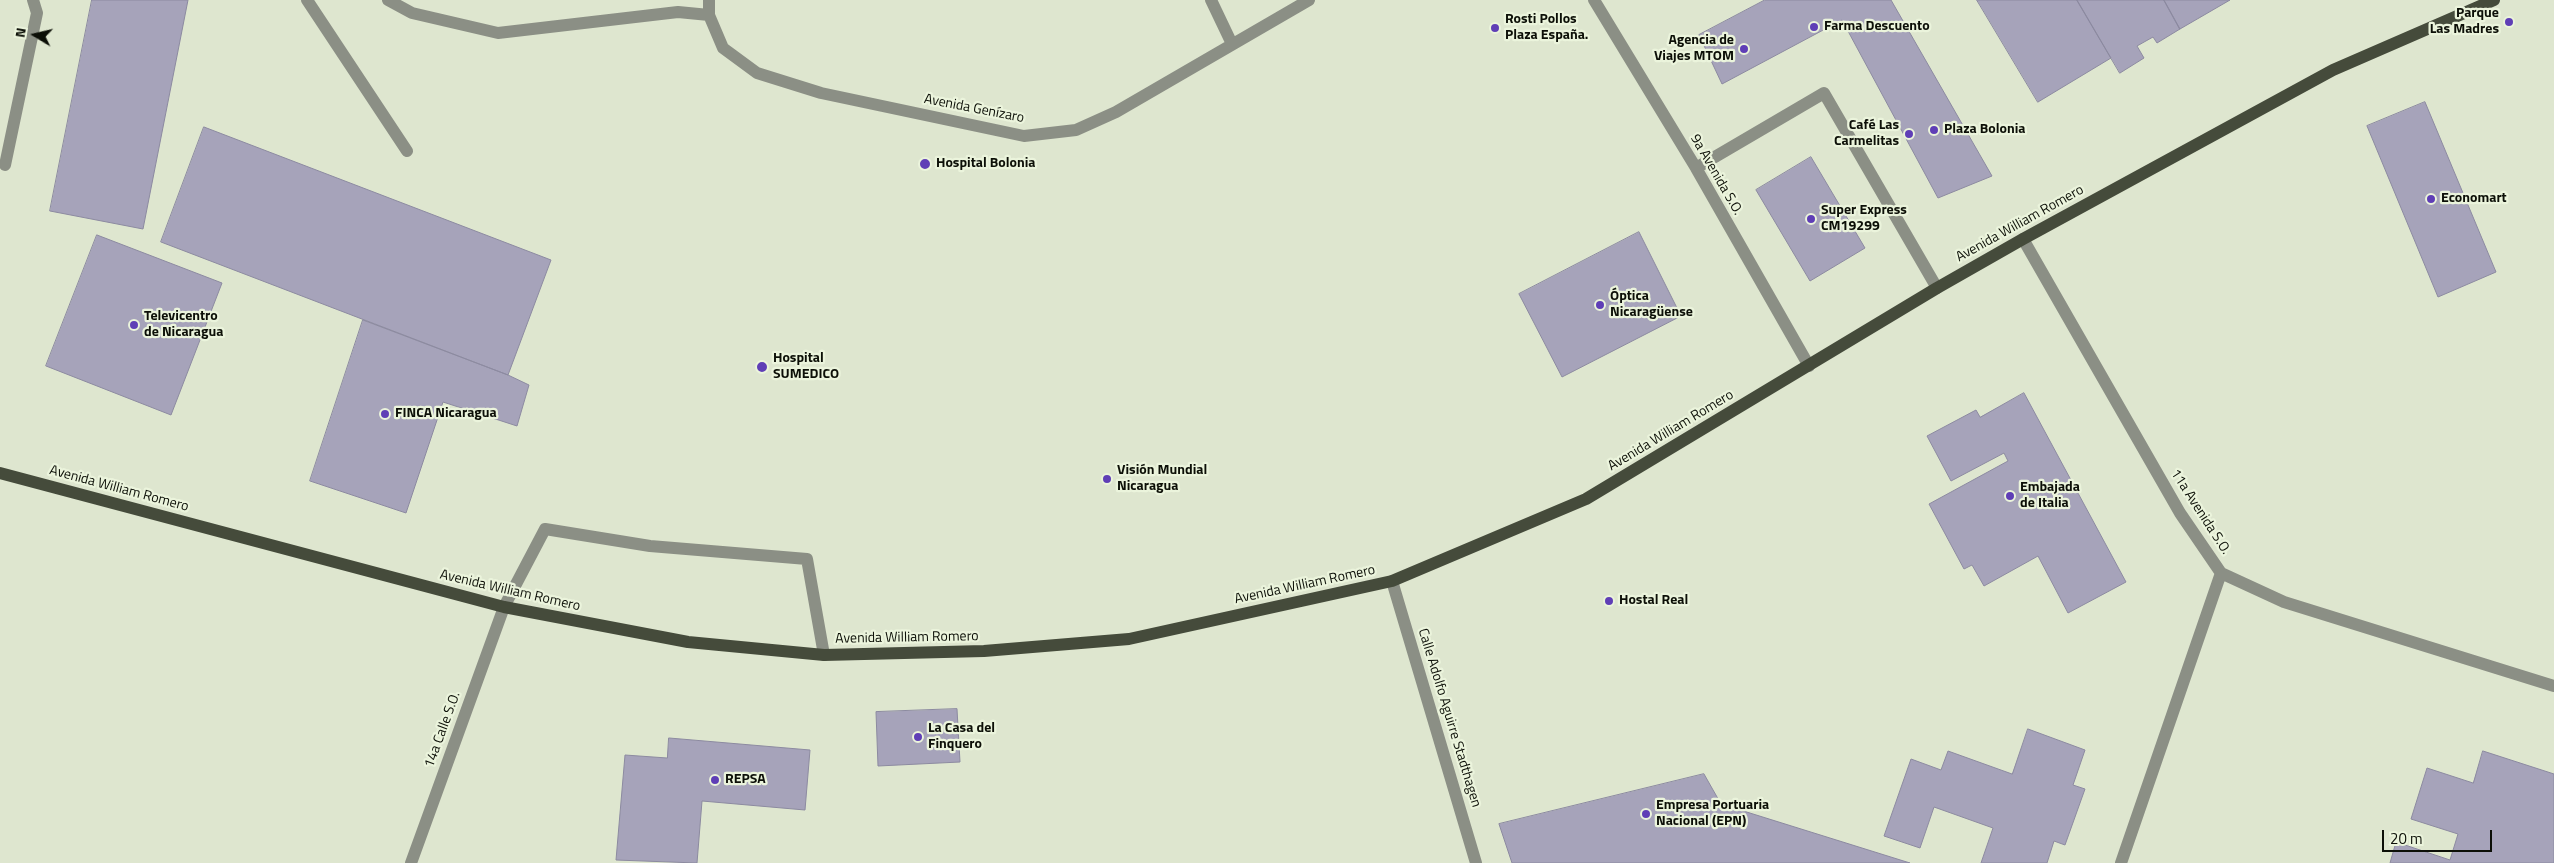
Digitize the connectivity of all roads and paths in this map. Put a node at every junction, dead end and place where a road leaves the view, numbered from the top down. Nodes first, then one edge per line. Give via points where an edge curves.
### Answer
1 (33, 0) edge
2 (307, 0) edge
3 (388, 0) edge
4 (709, 0) edge
5 (1211, 0) edge
6 (1309, 0) edge
7 (1594, 0) edge
8 (2494, 0) edge
9 (709, 15) junction
10 (1232, 44) junction
11 (407, 151) dead end
12 (5, 165) dead end
13 (1696, 168) junction
14 (2023, 239) junction
15 (1937, 288) junction
16 (1809, 366) junction
17 (0, 472) edge
18 (2221, 573) junction
19 (1392, 581) junction
20 (504, 608) junction
21 (824, 655) junction
22 (2554, 686) edge
23 (411, 863) edge
24 (1476, 863) edge
25 (2121, 863) edge

1 - 12 street via 37,13
2 - 11 street
3 - 9 street via 412,13 498,33 678,12
4 - 9 street, Avenida Genízaro
5 - 10 street
6 - 10 street, Avenida Genízaro
7 - 13 street, 9a Avenida S.O.
8 - 14 main road, Avenida William Romero via 2333,70
9 - 10 street, Avenida Genízaro via 723,48 758,73 821,93 1024,136 1076,130 1116,112
13 - 15 street via 1824,93
13 - 16 street, 9a Avenida S.O.
14 - 15 main road, Avenida William Romero
14 - 18 street, 11a Avenida S.O. via 2180,513
15 - 16 main road, Avenida William Romero
16 - 19 main road, Avenida William Romero via 1586,499
17 - 20 main road, Avenida William Romero
18 - 22 street, 11a Avenida S.O. via 2284,602
18 - 25 street
19 - 21 main road, Avenida William Romero via 1129,638 984,651
19 - 24 street, Calle Adolfo Aguirre Stadthagen
20 - 21 main road, Avenida William Romero via 688,642
20 - 21 street, 14a Calle S.O. via 546,528 650,546 807,559
20 - 23 street, 14a Calle S.O.

